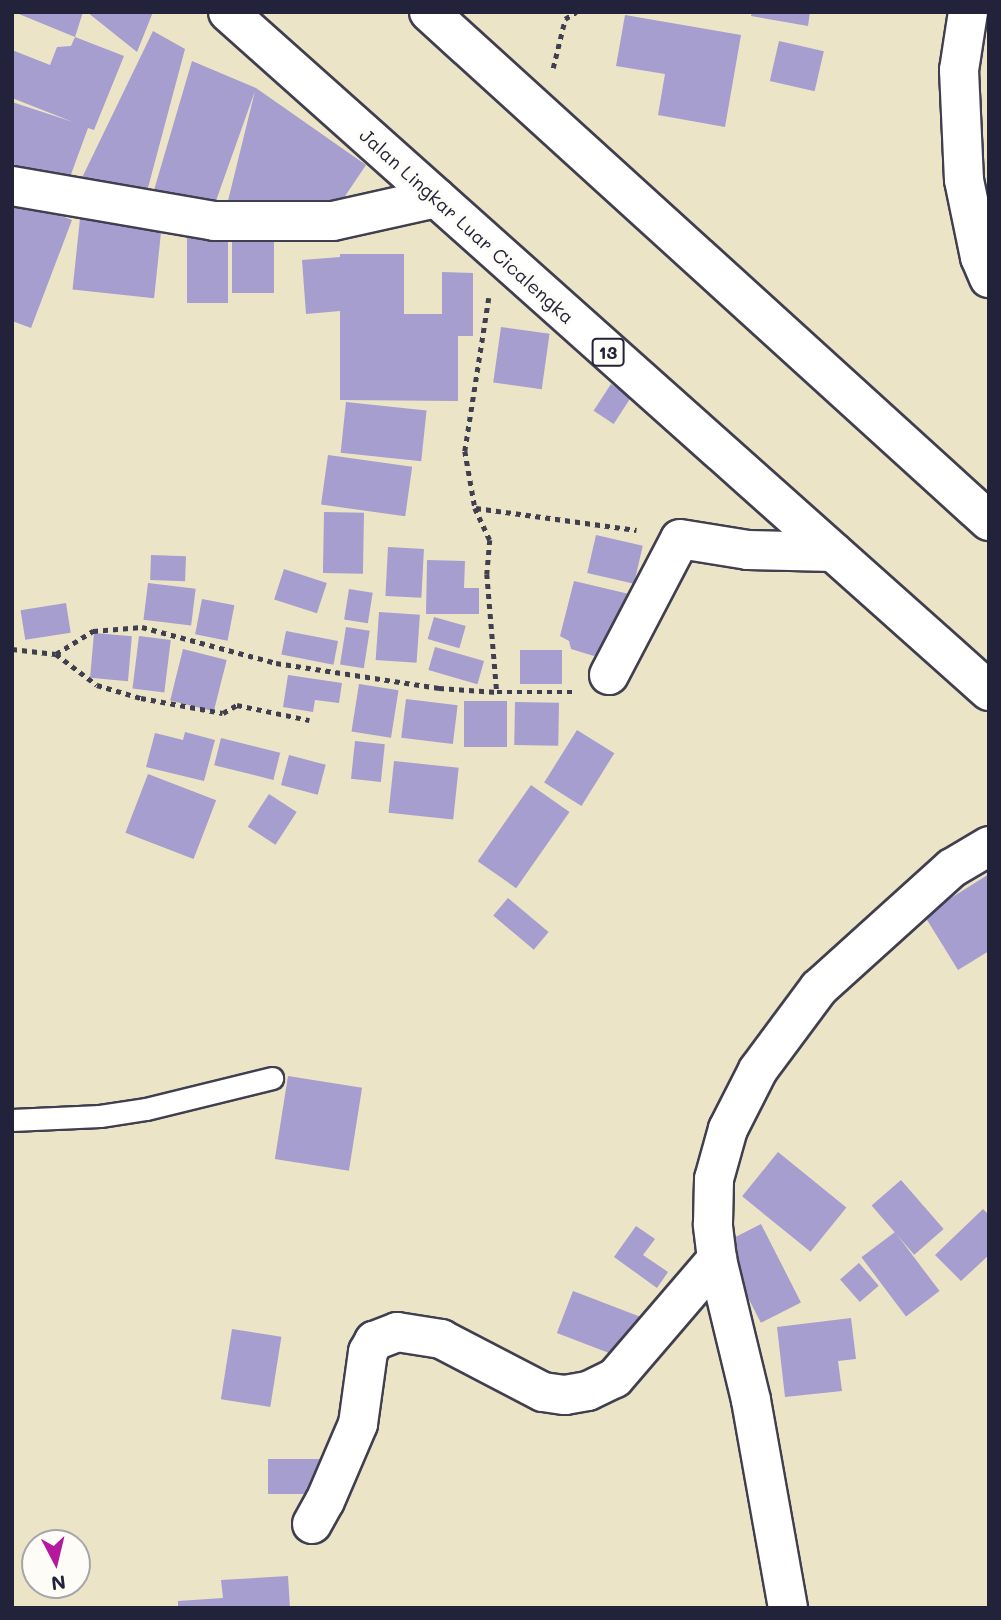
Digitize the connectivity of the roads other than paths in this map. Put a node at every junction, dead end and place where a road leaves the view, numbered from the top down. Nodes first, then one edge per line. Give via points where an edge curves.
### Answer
1 (228, 12) edge
2 (429, 12) edge
3 (968, 12) edge
4 (12, 187) edge
5 (436, 198) junction
6 (989, 278) edge
7 (989, 521) edge
8 (833, 552) junction
9 (608, 675) road end
10 (989, 691) edge
11 (989, 846) edge
12 (272, 1078) dead end
13 (12, 1120) edge
14 (717, 1259) junction
15 (312, 1524) dead end
16 (788, 1608) edge

1 - 5 main road, Jalan Lingkar Luar Cicalengka / 13
2 - 7 main road
3 - 6 main road via 960,70 964,180 980,257
4 - 5 main road via 214,221 333,221
5 - 8 main road, Jalan Lingkar Luar Cicalengka / 13
8 - 9 main road via 748,550 680,538
8 - 10 main road, Jalan Lingkar Luar Cicalengka / 13
11 - 14 main road via 952,867 819,988 758,1070 728,1129 714,1179
12 - 13 lane via 146,1109
14 - 15 main road via 615,1378 589,1391 543,1392 431,1336 397,1332 374,1341 368,1352 358,1424
14 - 16 main road via 751,1400

